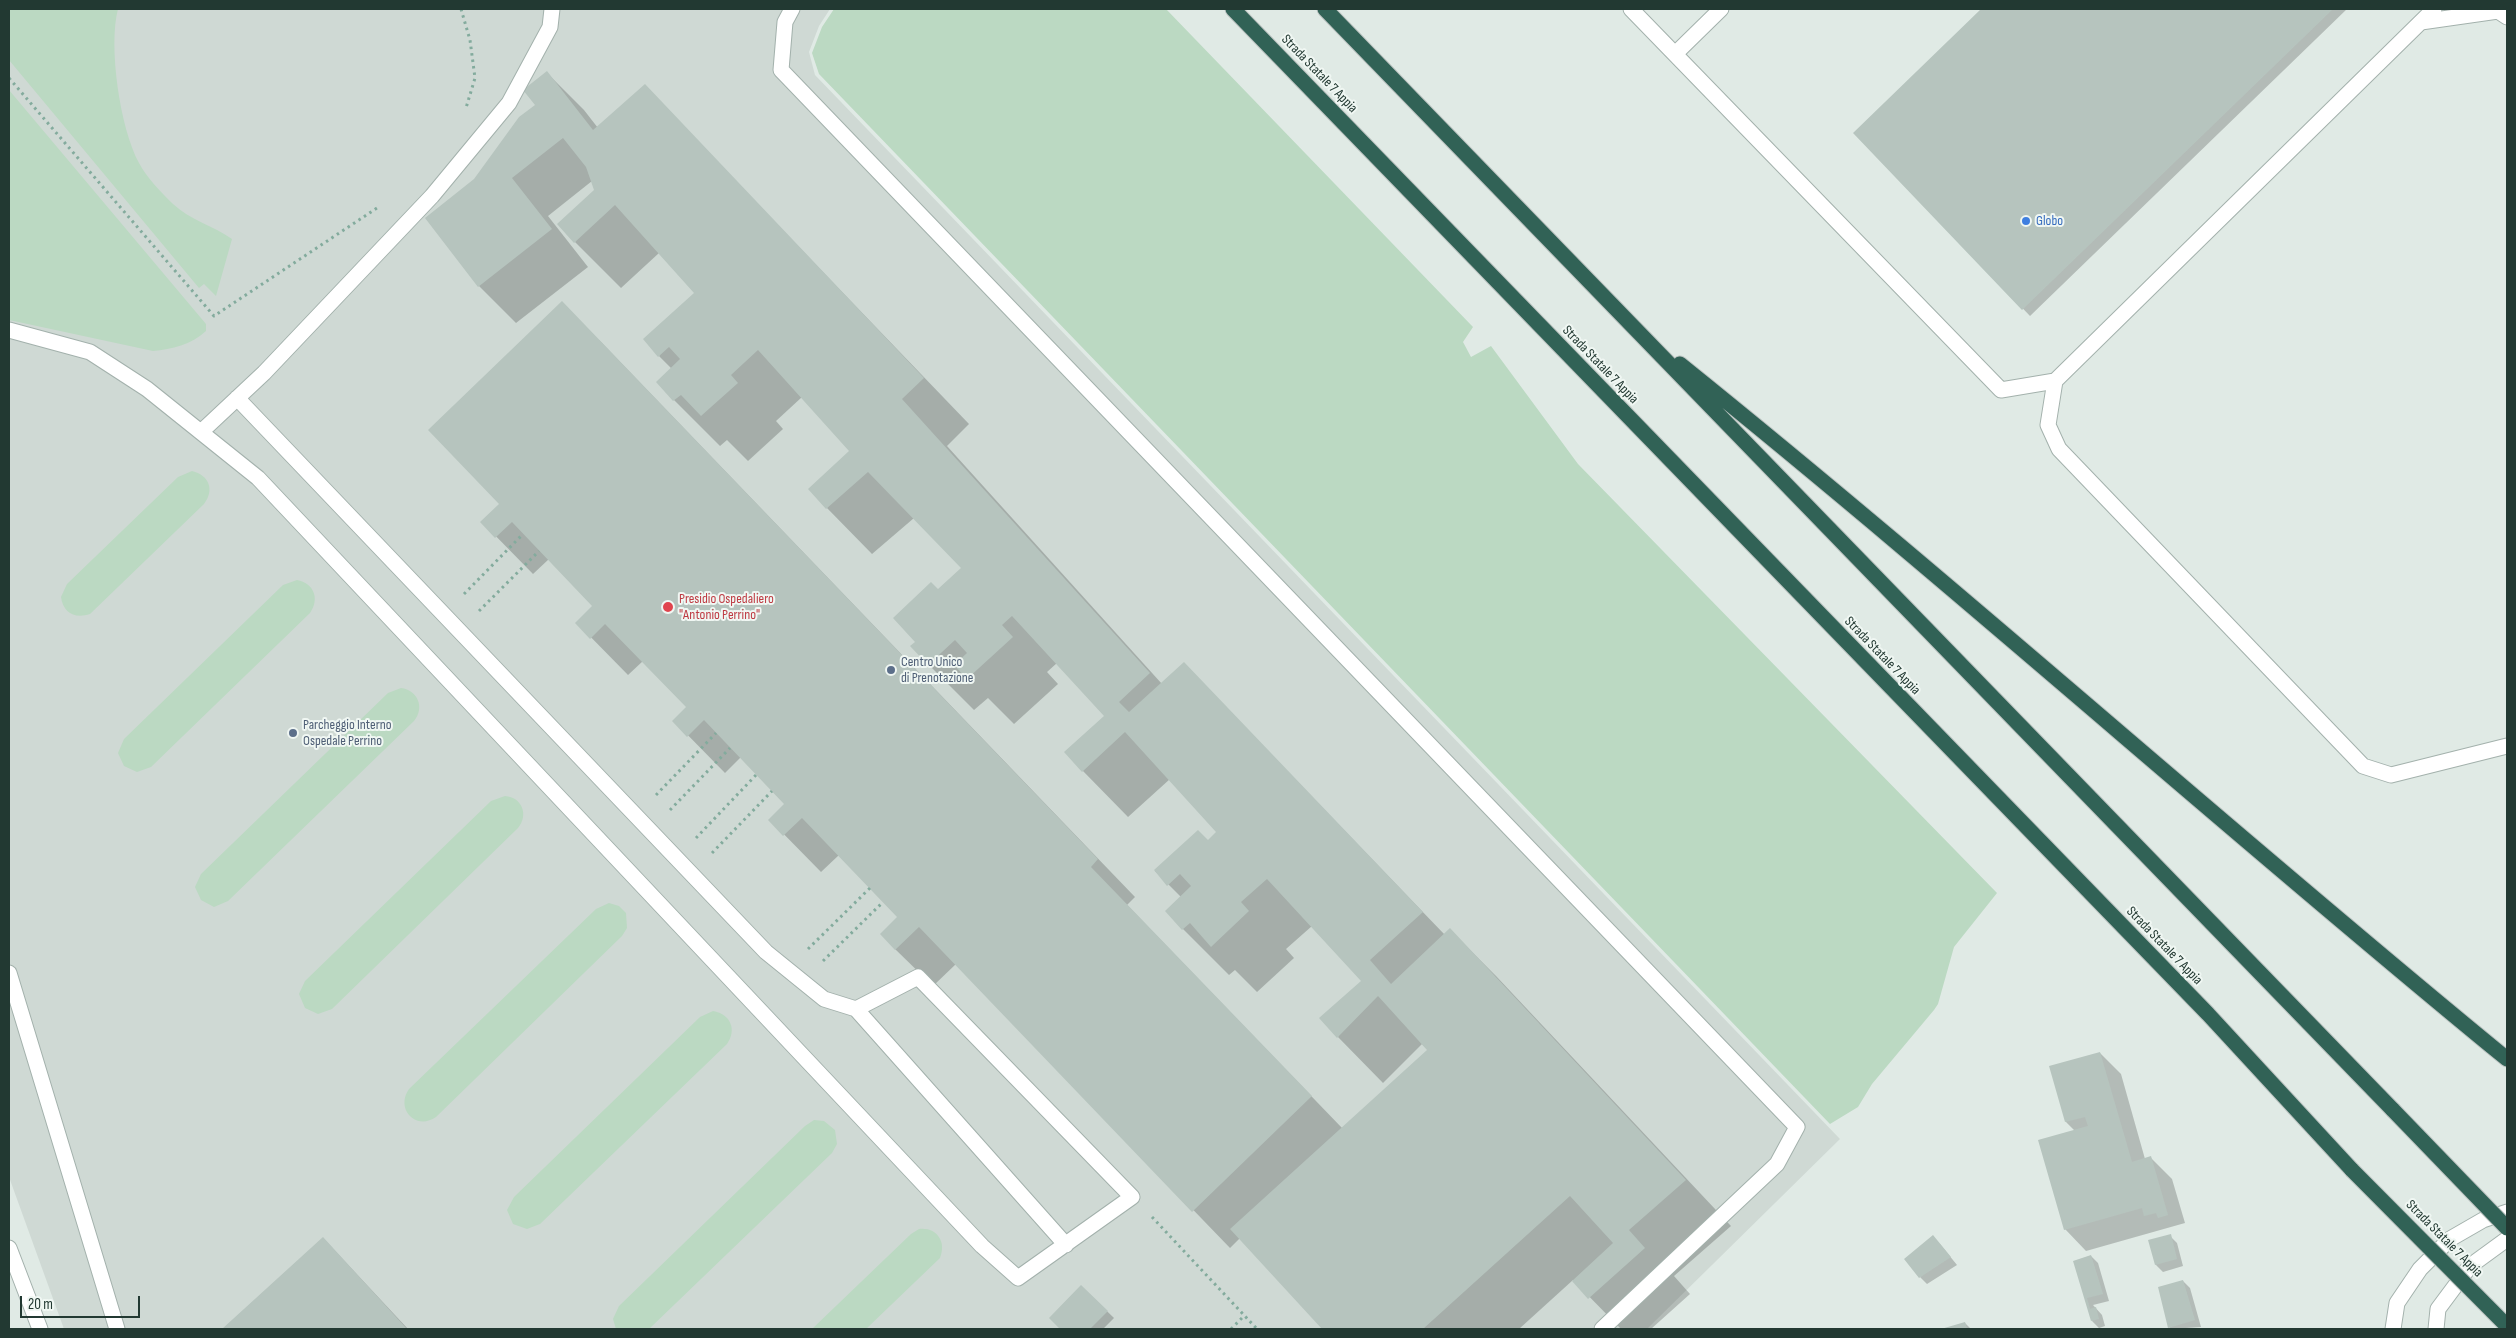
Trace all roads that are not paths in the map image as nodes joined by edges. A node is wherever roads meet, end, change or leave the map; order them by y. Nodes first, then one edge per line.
1 (552, 9) edge
2 (792, 9) edge
3 (1233, 9) edge
4 (1325, 9) edge
5 (1631, 9) edge
6 (1721, 9) edge
7 (2434, 9) edge
8 (2507, 17) edge
9 (2421, 22) junction
10 (1674, 54) junction
11 (1628, 322) junction
12 (9, 330) edge
13 (2055, 381) junction
14 (237, 398) junction
15 (201, 432) junction
16 (2507, 746) edge
17 (9, 973) edge
18 (856, 1009) junction
19 (2507, 1060) edge
20 (2507, 1212) edge
21 (2507, 1228) edge
22 (2507, 1239) edge
23 (1066, 1244) junction
24 (9, 1248) edge
25 (2507, 1326) edge
26 (40, 1329) edge
27 (117, 1329) edge
28 (1602, 1329) edge
29 (2393, 1329) edge
30 (2436, 1329) edge

1 - 14 street
2 - 28 street
3 - 25 highway, Strada Statale 7 Appia, bridge
4 - 11 highway
5 - 10 street
6 - 10 street
7 - 9 street
8 - 9 street
9 - 13 street
10 - 13 street
11 - 19 highway
11 - 21 highway, bridge
12 - 15 street
13 - 16 street
14 - 15 street
14 - 18 street
15 - 23 street
17 - 27 street
18 - 23 street
18 - 23 street
20 - 29 street
22 - 30 street
24 - 26 street

